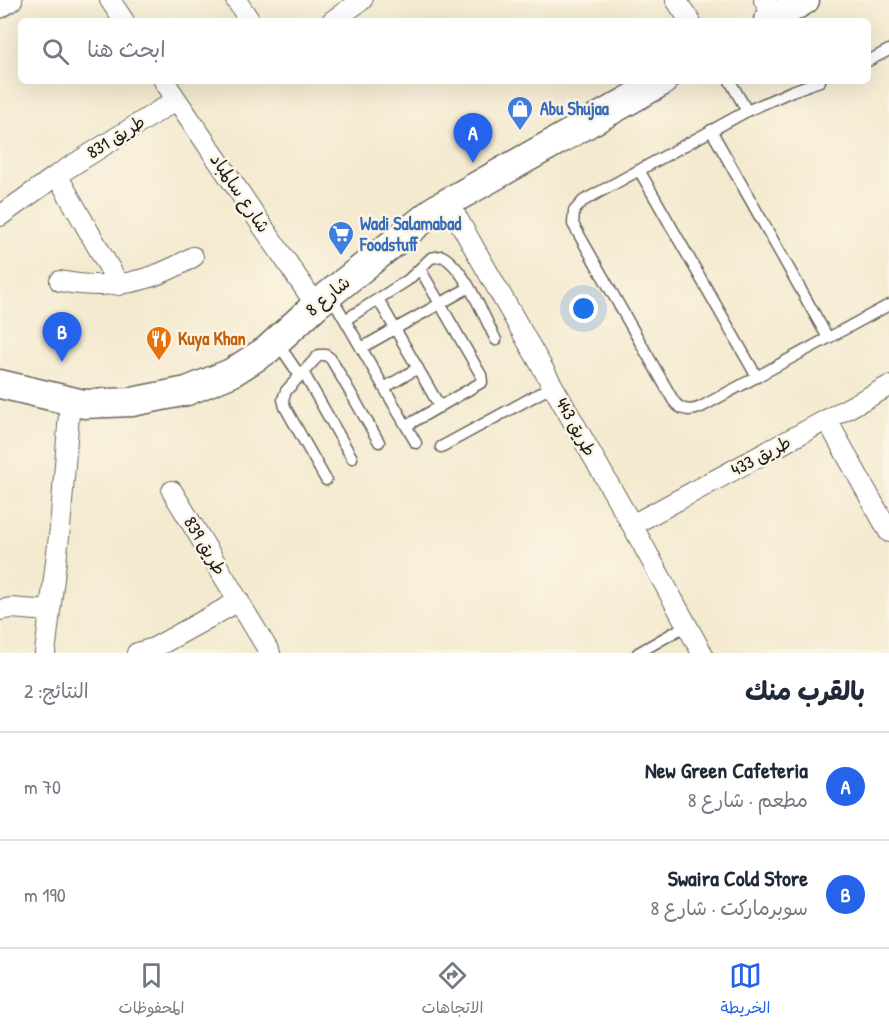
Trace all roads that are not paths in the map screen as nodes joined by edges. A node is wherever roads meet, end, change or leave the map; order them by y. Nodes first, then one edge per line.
1 (12, 0) edge
2 (110, 0) edge
3 (236, 0) edge
4 (362, 0) edge
5 (676, 0) edge
6 (806, 0) edge
7 (0, 8) edge
8 (769, 13) edge
9 (122, 18) edge
10 (248, 18) edge
11 (336, 18) edge
12 (688, 18) edge
13 (889, 50) edge
14 (871, 59) edge
15 (166, 84) edge
16 (658, 84) edge
17 (732, 84) edge
18 (812, 84) edge
19 (176, 100) junction
20 (747, 111) junction
21 (711, 130) junction
22 (639, 170) junction
23 (57, 175) junction
24 (448, 202) junction
25 (0, 216) edge
26 (193, 257) dead end
27 (420, 269) junction
28 (60, 281) dead end
29 (119, 285) junction
30 (468, 288) junction
31 (323, 299) junction
32 (378, 299) junction
33 (440, 304) junction
34 (889, 305) edge
35 (345, 320) junction
36 (395, 329) junction
37 (828, 338) junction
38 (496, 340) dead end
39 (277, 342) junction
40 (361, 348) junction
41 (418, 368) junction
42 (301, 374) junction
43 (757, 377) junction
44 (0, 384) edge
45 (553, 386) junction
46 (889, 386) edge
47 (384, 388) junction
48 (70, 401) junction
49 (440, 407) junction
50 (827, 420) junction
51 (406, 426) junction
52 (379, 442) dead end
53 (416, 443) dead end
54 (441, 447) dead end
55 (352, 458) dead end
56 (326, 480) dead end
57 (172, 491) dead end
58 (632, 525) junction
59 (889, 532) edge
60 (239, 601) junction
61 (0, 610) edge
62 (49, 611) junction
63 (687, 625) junction
64 (643, 652) edge
65 (49, 653) edge
66 (137, 653) edge
67 (270, 653) edge
68 (702, 653) edge

1 - 7 street
2 - 9 street
3 - 10 street
4 - 11 street
5 - 12 street
6 - 8 street
13 - 14 lane
15 - 19 street, شارع سالمباد
16 - 24 street, شارع 8
17 - 20 lane
18 - 20 lane
19 - 23 street, طريق 831
19 - 31 street, شارع سالمباد
20 - 21 lane
21 - 22 lane
21 - 37 lane
22 - 43 lane
22 - 43 lane
23 - 25 street, طريق 831
23 - 29 street
24 - 31 street, شارع 8
24 - 45 street, طريق 443
26 - 29 street
27 - 30 lane
27 - 32 lane
27 - 33 lane
28 - 29 street
30 - 33 lane
30 - 38 lane
31 - 35 lane
31 - 39 street, شارع 8
32 - 35 lane
32 - 36 lane
33 - 36 lane
33 - 49 lane
34 - 37 lane
35 - 40 lane
36 - 40 lane
36 - 41 lane
37 - 43 lane
39 - 42 lane
39 - 48 street, شارع 8
40 - 47 lane
41 - 47 lane
41 - 49 lane
42 - 52 lane
42 - 55 lane
42 - 56 lane
44 - 48 street, شارع 8
45 - 54 lane
45 - 58 street, طريق 443
46 - 50 street, طريق 433
47 - 51 lane
48 - 62 street
49 - 51 lane
50 - 58 street, طريق 433
50 - 59 street
51 - 53 lane
57 - 60 street, طريق 839
58 - 63 street, طريق 443
60 - 66 street
60 - 67 street, طريق 839
61 - 62 street
62 - 65 street
63 - 64 lane
63 - 68 street, طريق 443

